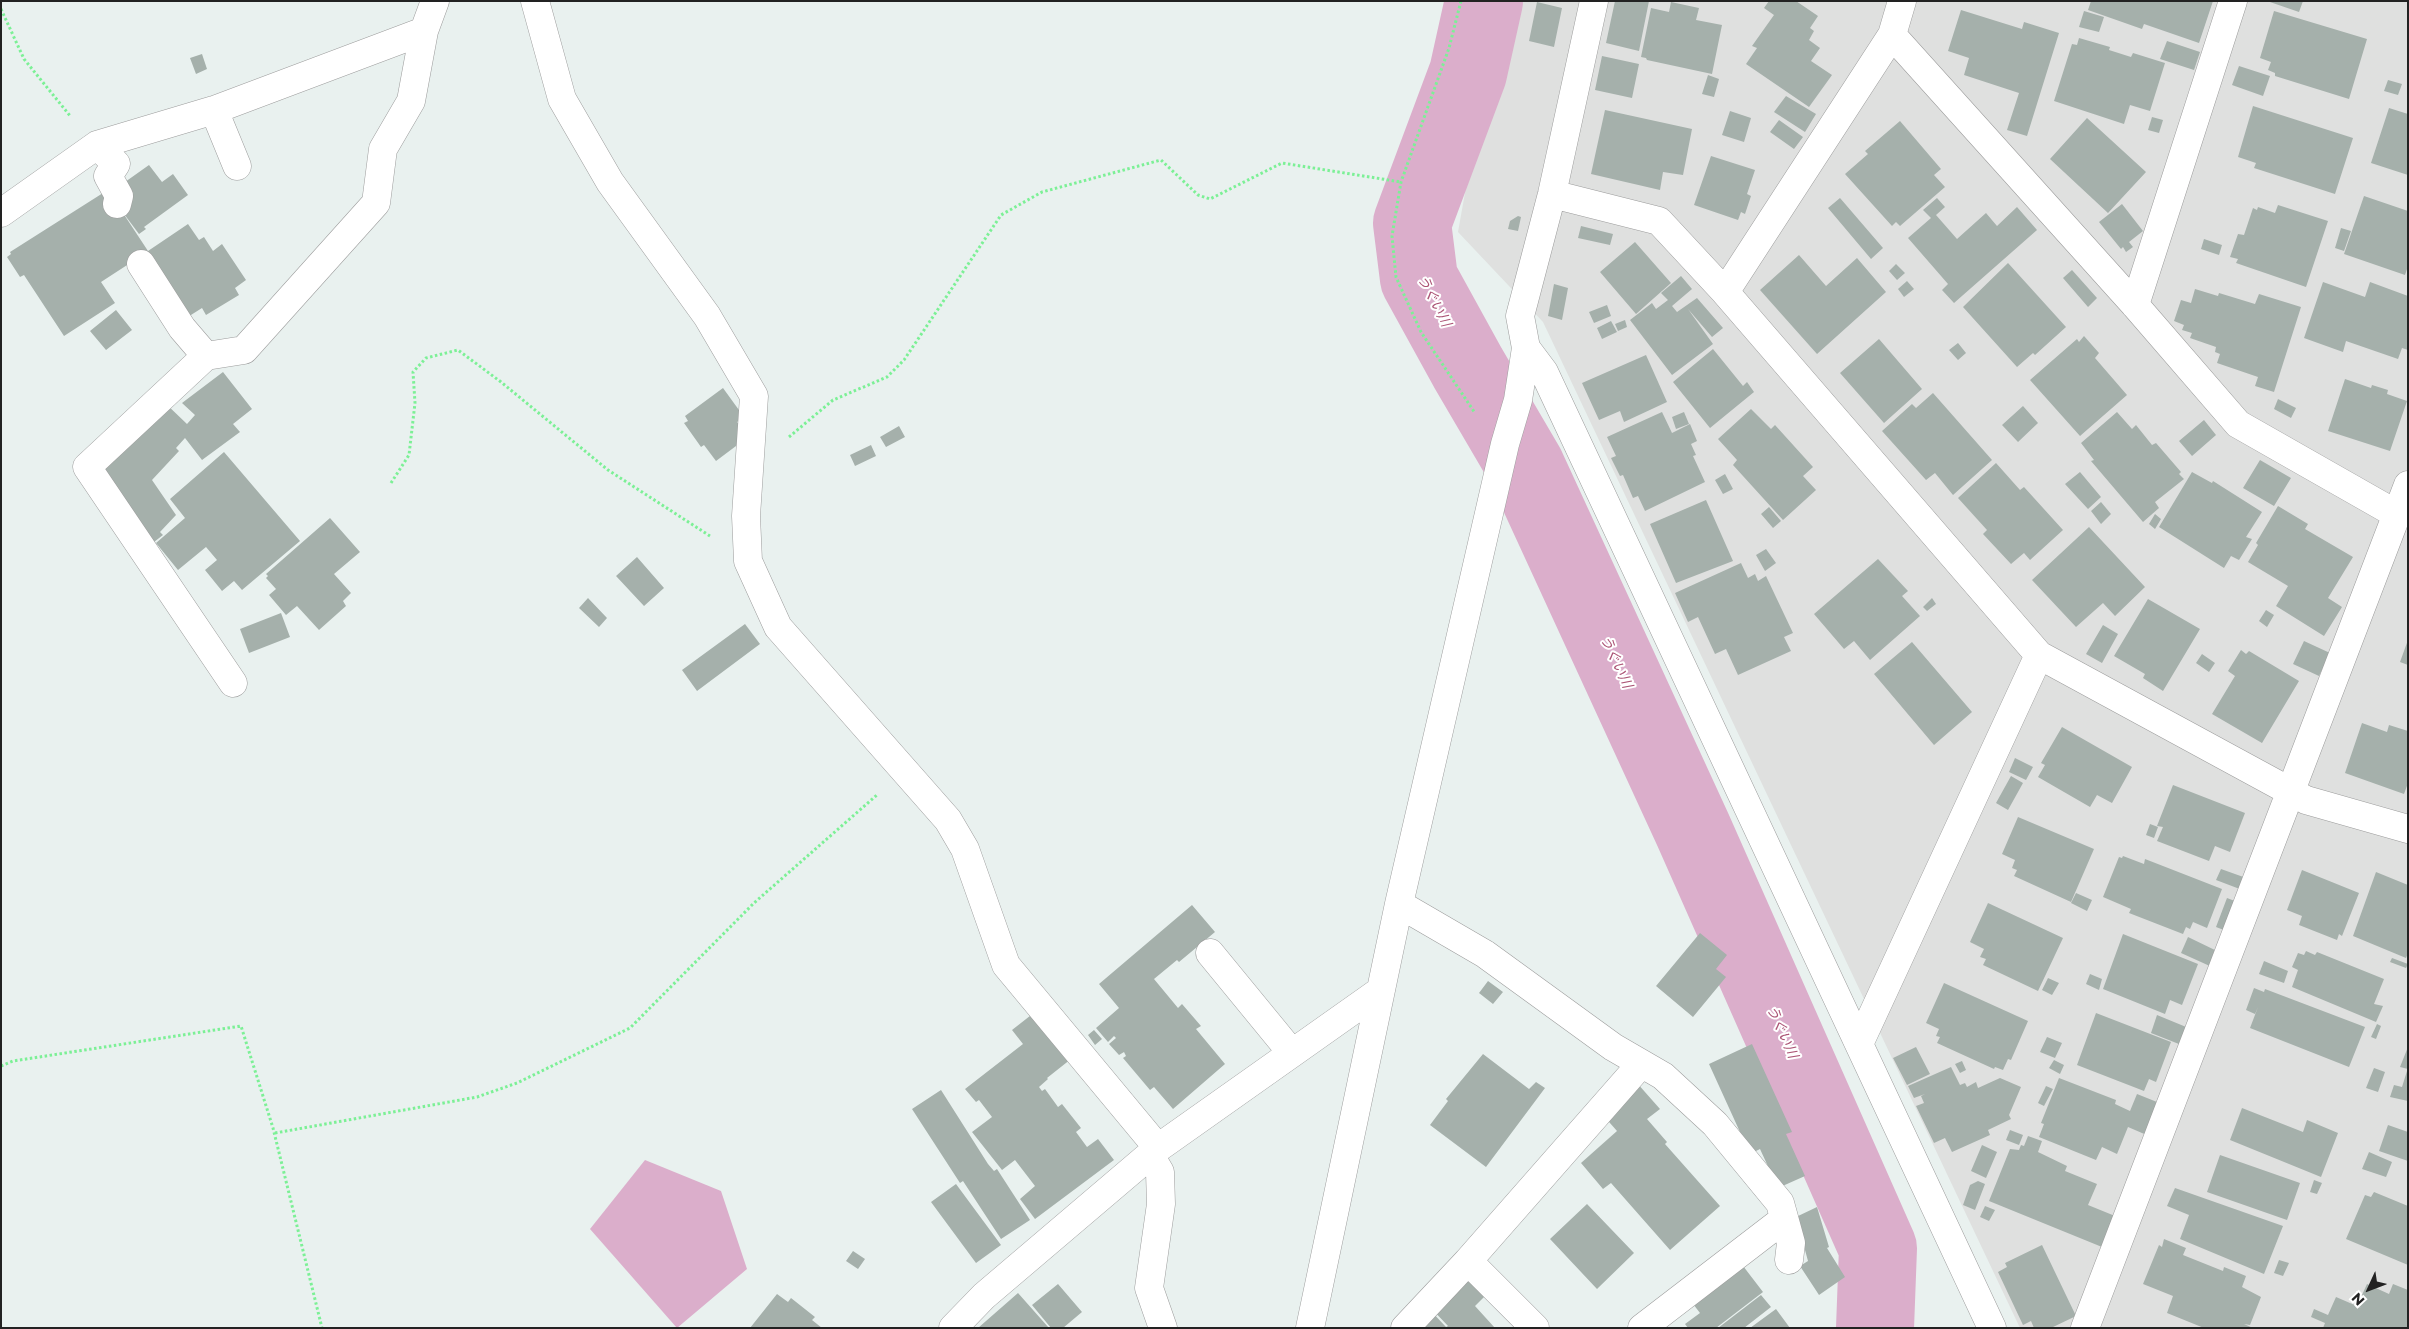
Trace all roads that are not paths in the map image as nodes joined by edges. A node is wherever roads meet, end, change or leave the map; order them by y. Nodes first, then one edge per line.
1 (435, 1) edge
2 (535, 1) edge
3 (1594, 1) edge
4 (1902, 1) edge
5 (2233, 1) edge
6 (424, 31) junction
7 (1892, 35) junction
8 (214, 110) junction
9 (96, 145) junction
10 (237, 166) dead end
11 (1552, 194) junction
12 (117, 204) dead end
13 (1, 213) edge
14 (140, 264) dead end
15 (1725, 292) junction
16 (2135, 305) junction
17 (1526, 348) junction
18 (206, 356) junction
19 (2408, 485) edge
20 (2398, 515) junction
21 (2039, 655) junction
22 (233, 683) dead end
23 (2292, 791) junction
24 (2408, 829) edge
25 (1399, 904) junction
26 (1210, 953) dead end
27 (1380, 991) junction
28 (1859, 1044) junction
29 (1292, 1053) junction
30 (1641, 1064) junction
31 (1154, 1152) junction
32 (1784, 1219) junction
33 (1789, 1260) dead end
34 (1468, 1261) junction
35 (953, 1328) edge
36 (1163, 1328) edge
37 (1310, 1328) edge
38 (1405, 1328) edge
39 (1535, 1328) edge
40 (1642, 1328) edge
41 (1992, 1328) edge
42 (2085, 1328) edge

1 - 6 street
2 - 31 street
3 - 11 street
4 - 7 street
5 - 16 street
6 - 8 street
6 - 18 street
7 - 15 street
7 - 16 street
8 - 9 street
8 - 10 street
9 - 12 street
9 - 13 street
11 - 15 street
11 - 17 street
14 - 18 street
15 - 21 street
16 - 20 street
17 - 25 street
17 - 28 street
18 - 22 street
19 - 20 street
20 - 23 street
21 - 23 street
21 - 28 street
23 - 24 street
23 - 42 street
25 - 27 street
25 - 30 street
26 - 29 street
27 - 29 street
27 - 37 street
28 - 41 street
29 - 31 street
30 - 32 street
30 - 34 street
31 - 35 street
31 - 36 street
32 - 33 street
32 - 40 street
34 - 38 street
34 - 39 street

